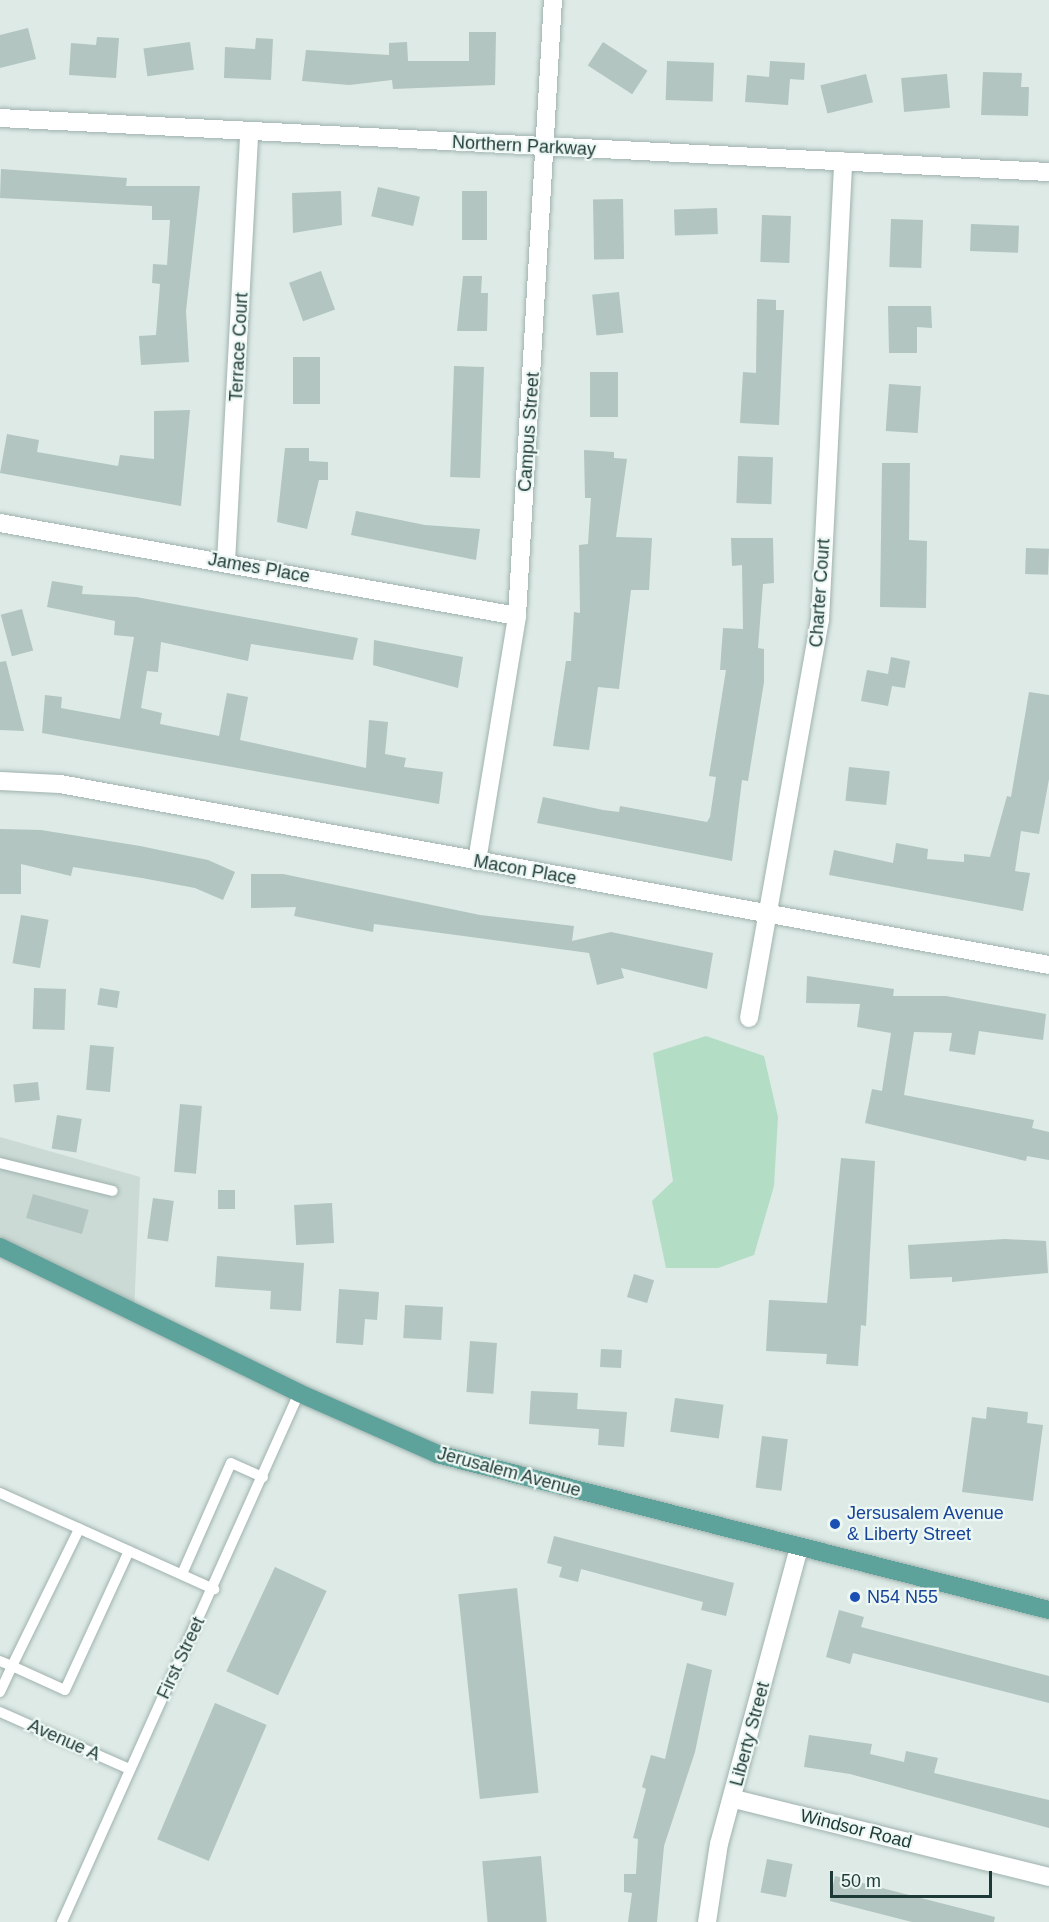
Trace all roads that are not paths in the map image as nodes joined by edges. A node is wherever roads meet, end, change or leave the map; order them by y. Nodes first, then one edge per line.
1 (554, 0) edge
2 (0, 118) edge
3 (249, 132) junction
4 (546, 147) junction
5 (843, 162) junction
6 (1049, 172) edge
7 (0, 523) edge
8 (226, 562) junction
9 (517, 616) junction
10 (0, 781) edge
11 (477, 861) junction
12 (770, 915) junction
13 (1049, 965) edge
14 (750, 1018) dead end
15 (0, 1163) edge
16 (113, 1191) dead end
17 (0, 1247) edge
18 (299, 1393) junction
19 (263, 1477) junction
20 (0, 1492) edge
21 (79, 1529) junction
22 (798, 1548) junction
23 (129, 1551) junction
24 (182, 1575) junction
25 (214, 1589) junction
26 (1049, 1610) edge
27 (0, 1660) edge
28 (12, 1666) junction
29 (0, 1692) edge
30 (0, 1712) edge
31 (129, 1769) junction
32 (734, 1799) junction
33 (1049, 1877) edge
34 (62, 1922) edge
35 (707, 1922) edge

1 - 4 street, Campus Street
2 - 3 street, Northern Parkway
3 - 4 street, Northern Parkway
3 - 8 street, Terrace Court
4 - 5 street, Northern Parkway
4 - 9 street, Campus Street
5 - 6 street, Northern Parkway
5 - 12 street, Charter Court
7 - 8 street, James Place
8 - 9 street, James Place
9 - 11 street, Campus Street
10 - 11 street, Macon Place
11 - 12 street, Macon Place
12 - 13 street, Macon Place
12 - 14 street, Charter Court
15 - 16 lane
17 - 18 main road, Jerusalem Avenue
18 - 19 lane, First Street
18 - 22 main road, Jerusalem Avenue
19 - 24 lane
19 - 25 lane, First Street
20 - 21 lane
21 - 23 lane
21 - 28 lane
22 - 26 main road, Jerusalem Avenue
22 - 32 street, Liberty Street
23 - 24 lane
23 - 28 lane
24 - 25 lane
25 - 31 lane, First Street
27 - 28 lane
28 - 29 lane
30 - 31 lane, Avenue A
31 - 34 lane, First Street
32 - 33 street, Windsor Road
32 - 35 street, Liberty Street

